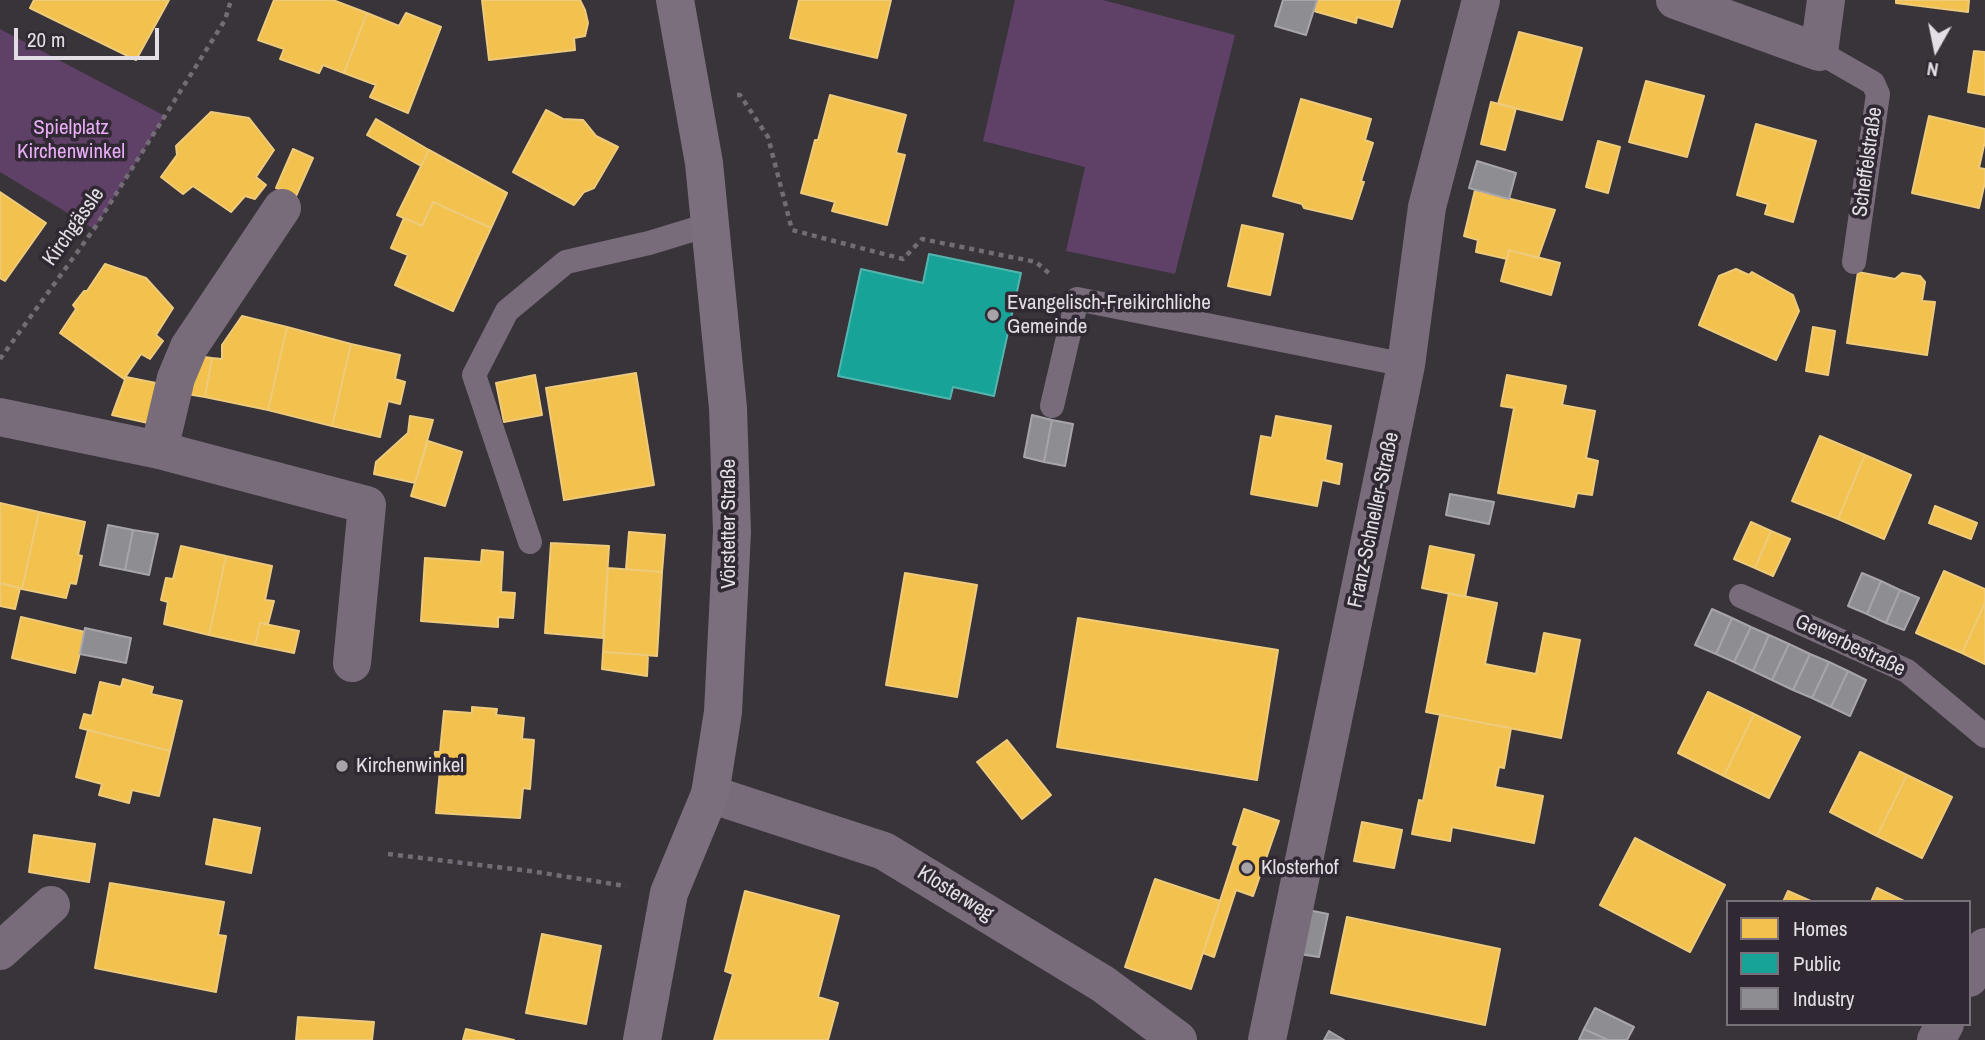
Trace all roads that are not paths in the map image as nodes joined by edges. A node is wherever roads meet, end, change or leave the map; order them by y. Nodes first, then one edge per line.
1 (675, 0) edge
2 (1480, 0) edge
3 (1675, 0) edge
4 (1826, 0) edge
5 (1819, 52) junction
6 (282, 208) dead end
7 (708, 225) junction
8 (1854, 262) dead end
9 (1406, 365) junction
10 (1052, 406) dead end
11 (0, 417) edge
12 (159, 450) junction
13 (530, 542) dead end
14 (1741, 596) dead end
15 (352, 663) dead end
16 (1985, 736) edge
17 (710, 793) junction
18 (51, 905) dead end
19 (1985, 947) edge
20 (0, 951) edge
21 (1971, 974) edge
22 (642, 1040) edge
23 (1178, 1040) edge
24 (1267, 1040) edge

1 - 7 street, Vörstetter Straße
2 - 9 street, Franz-Schneller-Straße
3 - 5 street, Scheffelstraße
4 - 5 street
5 - 8 lane, Scheffelstraße
6 - 12 street
7 - 13 lane
7 - 17 street, Vörstetter Straße
9 - 10 lane
9 - 24 street, Franz-Schneller-Straße
11 - 12 street
12 - 15 street
14 - 16 lane, Gewerbestraße
17 - 22 street, Vörstetter Straße
17 - 23 street, Klosterweg
18 - 20 street
19 - 21 street

